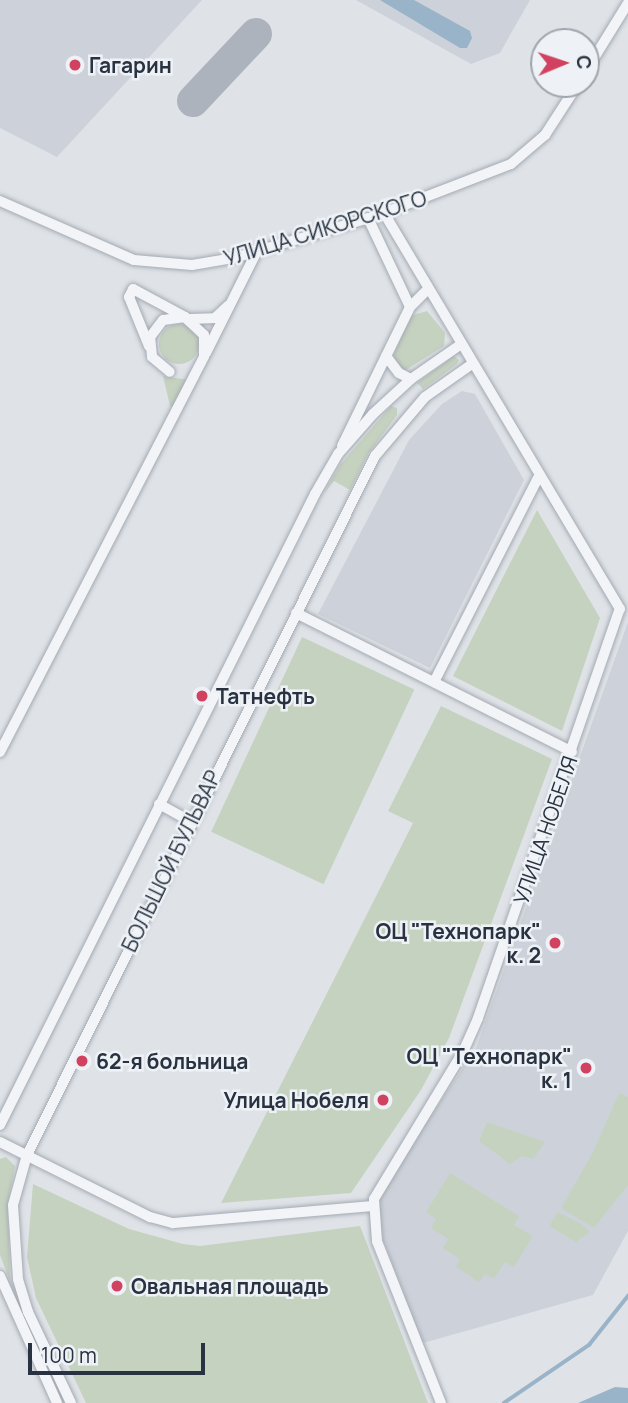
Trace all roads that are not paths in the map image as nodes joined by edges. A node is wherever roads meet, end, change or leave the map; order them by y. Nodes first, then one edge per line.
1 (628, 3) edge
2 (600, 48) edge
3 (569, 98) edge
4 (0, 201) edge
5 (384, 213) junction
6 (368, 218) junction
7 (256, 253) junction
8 (427, 290) junction
9 (233, 298) junction
10 (410, 307) junction
11 (187, 318) junction
12 (460, 345) junction
13 (149, 348) junction
14 (204, 356) junction
15 (386, 356) junction
16 (472, 364) junction
17 (170, 372) dead end
18 (411, 379) junction
19 (338, 454) junction
20 (538, 478) junction
21 (624, 610) edge
22 (296, 613) junction
23 (435, 682) junction
24 (0, 752) edge
25 (572, 752) junction
26 (159, 804) junction
27 (190, 821) junction
28 (0, 1125) edge
29 (0, 1142) edge
30 (27, 1155) junction
31 (373, 1206) junction
32 (0, 1276) edge
33 (57, 1403) edge
34 (71, 1403) edge
35 (441, 1403) edge

1 - 2 street
3 - 5 street, УЛИЦА СИКОРСКОГО
4 - 7 street, УЛИЦА СИКОРСКОГО
5 - 6 street, УЛИЦА СИКОРСКОГО
5 - 8 street, УЛИЦА НОБЕЛЯ
6 - 7 street, УЛИЦА СИКОРСКОГО
6 - 10 street
7 - 9 street
8 - 10 street
8 - 12 street, УЛИЦА НОБЕЛЯ
9 - 11 street
9 - 14 street
10 - 15 street
11 - 13 street
11 - 13 street
11 - 14 street
12 - 16 street, УЛИЦА НОБЕЛЯ
12 - 18 street, БОЛЬШОЙ БУЛЬВАР
13 - 17 street
14 - 24 street
15 - 18 street
15 - 19 street
16 - 20 street, УЛИЦА НОБЕЛЯ
16 - 22 street, БОЛЬШОЙ БУЛЬВАР
18 - 19 street, БОЛЬШОЙ БУЛЬВАР
19 - 26 street, БОЛЬШОЙ БУЛЬВАР
20 - 21 street, УЛИЦА НОБЕЛЯ
20 - 23 street
21 - 25 street, УЛИЦА НОБЕЛЯ
22 - 23 street
22 - 27 street, БОЛЬШОЙ БУЛЬВАР
23 - 25 street
25 - 31 street, УЛИЦА НОБЕЛЯ
26 - 27 street
26 - 28 street, БОЛЬШОЙ БУЛЬВАР
27 - 30 street, БОЛЬШОЙ БУЛЬВАР
29 - 30 street
30 - 31 street
30 - 34 street, БОЛЬШОЙ БУЛЬВАР
31 - 35 street
32 - 33 street

